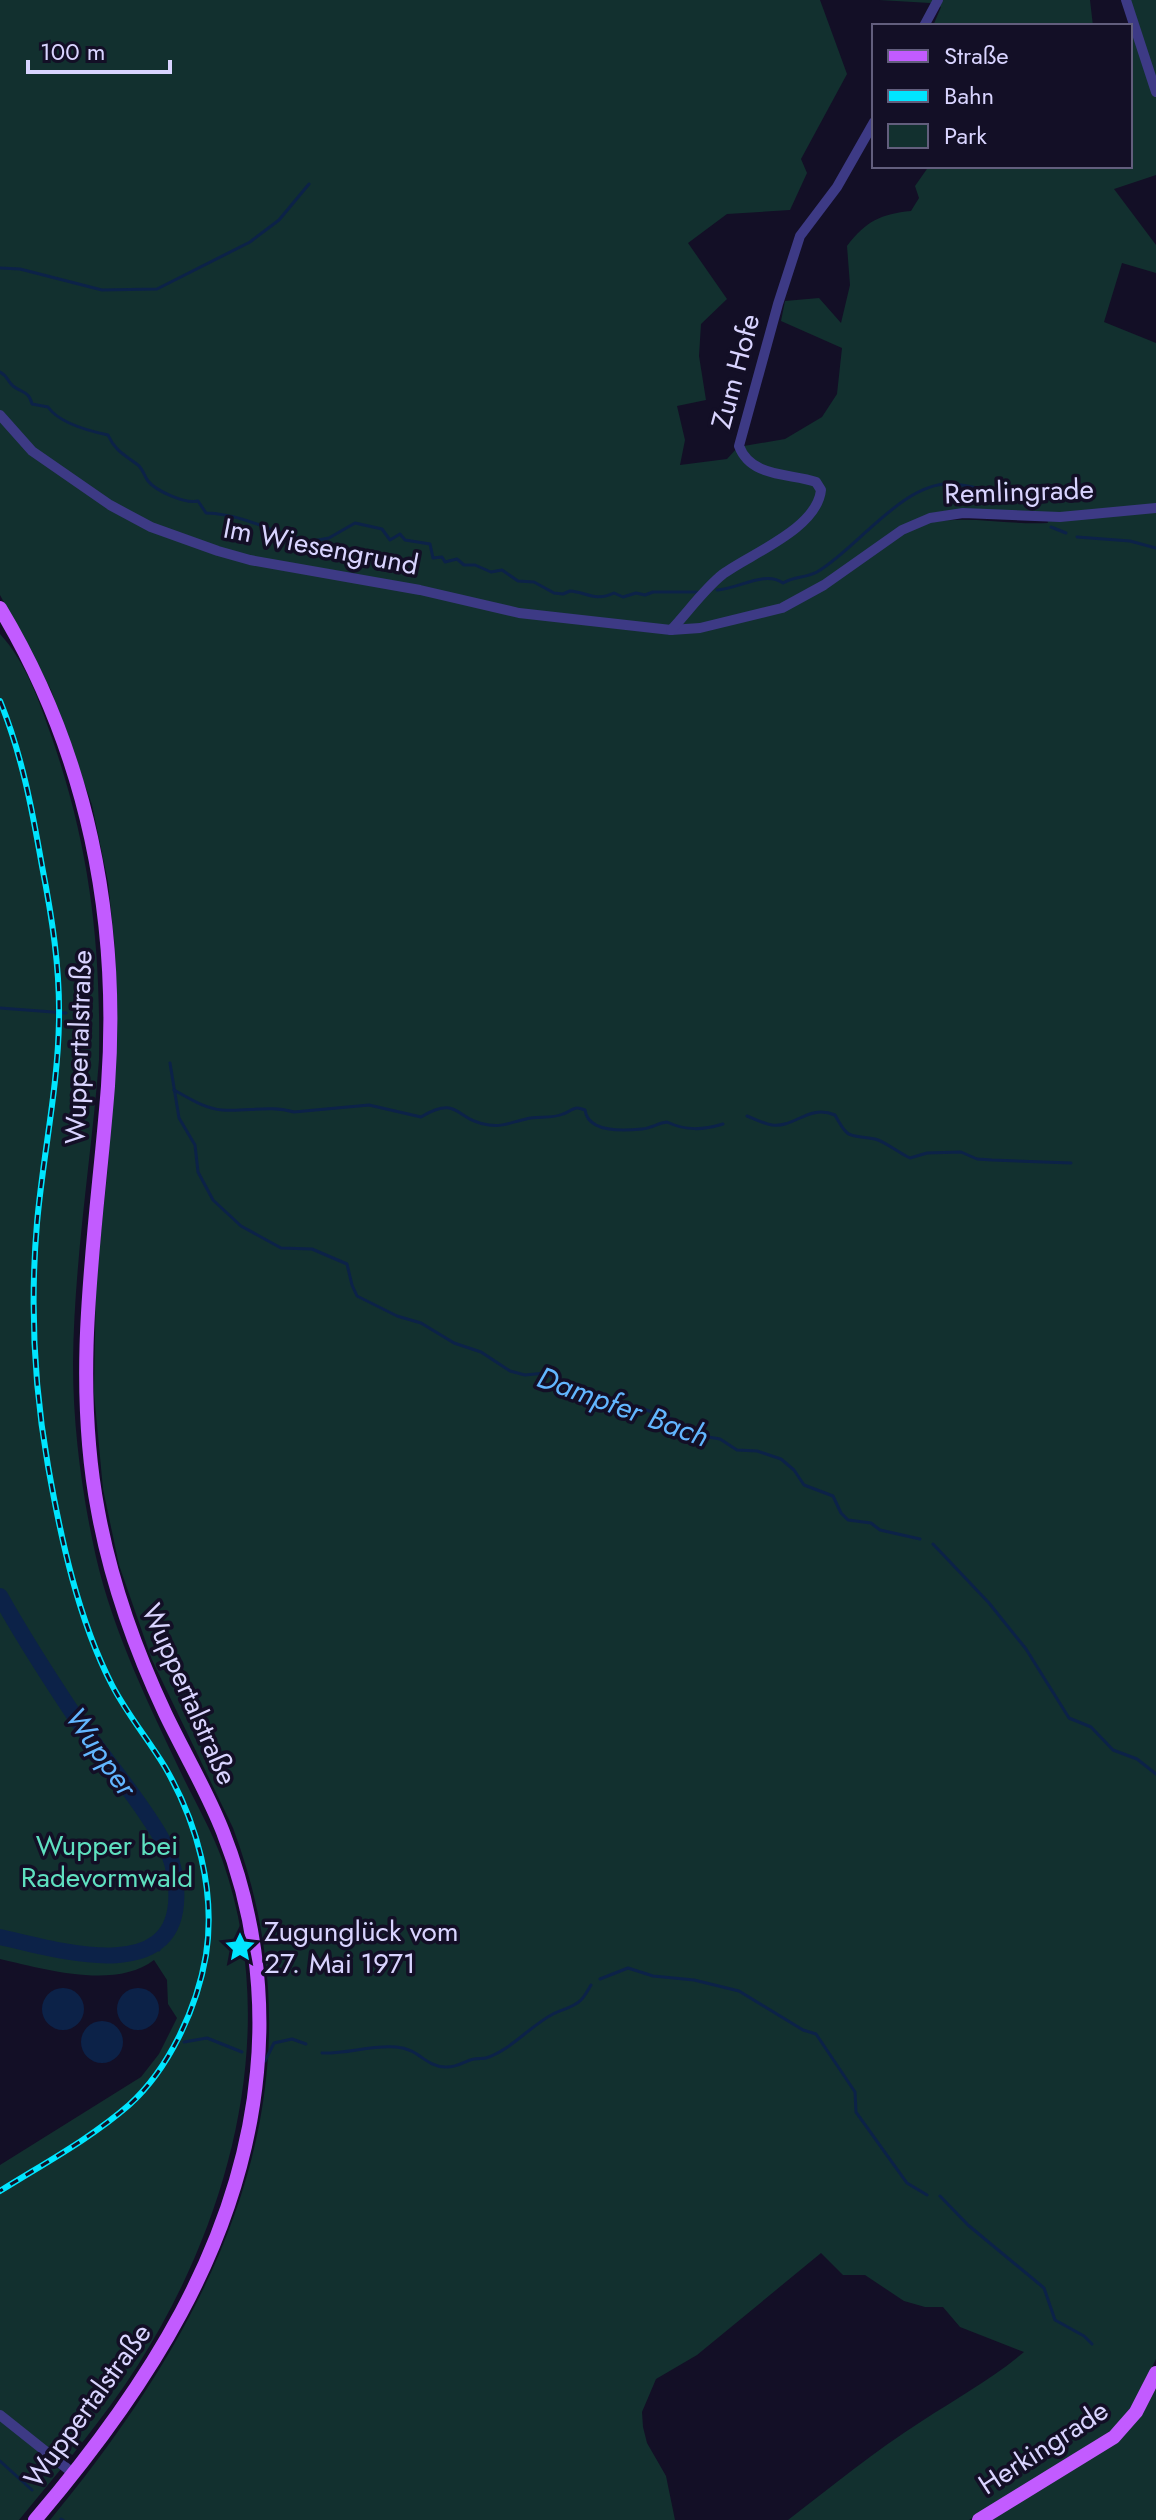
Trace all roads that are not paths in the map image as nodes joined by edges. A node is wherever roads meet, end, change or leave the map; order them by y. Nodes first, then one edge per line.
1 (938, 0) edge
2 (1126, 0) edge
3 (925, 24) edge
4 (1156, 92) edge
5 (872, 126) edge
6 (0, 415) edge
7 (1156, 508) edge
8 (0, 608) edge
9 (671, 630) junction
10 (1156, 2373) edge
11 (0, 2415) edge
12 (74, 2474) junction
13 (35, 2520) edge
14 (979, 2520) edge

1 - 3 street
2 - 4 street
5 - 9 street, Zum Hofe
6 - 9 street, Im Wiesengrund
7 - 9 street, Remlingrade
8 - 12 main road, Wuppertalstraße
10 - 14 main road, Herkingrade
11 - 12 street
12 - 13 main road, Wuppertalstraße

